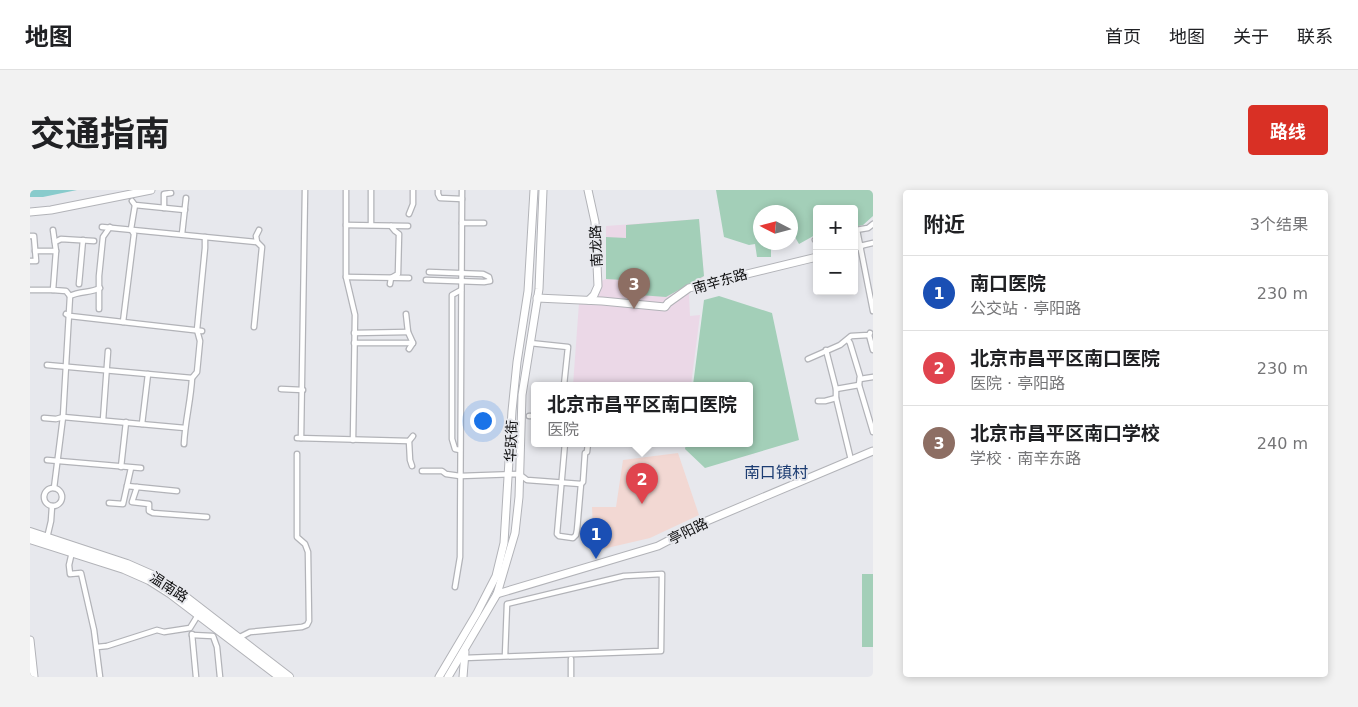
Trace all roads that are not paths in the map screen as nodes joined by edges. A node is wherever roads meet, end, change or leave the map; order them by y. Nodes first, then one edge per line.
1 (150, 190) edge
2 (306, 190) edge
3 (346, 190) edge
4 (371, 190) edge
5 (413, 190) edge
6 (438, 190) edge
7 (462, 190) edge
8 (534, 190) edge
9 (543, 190) edge
10 (588, 190) edge
11 (171, 193) dead end
12 (186, 198) dead end
13 (462, 200) junction
14 (164, 208) junction
15 (185, 210) junction
16 (30, 212) edge
17 (409, 214) dead end
18 (462, 223) junction
19 (484, 223) dead end
20 (873, 224) edge
21 (346, 225) junction
22 (371, 225) junction
23 (102, 226) dead end
24 (391, 226) junction
25 (408, 226) dead end
26 (110, 227) junction
27 (131, 229) junction
28 (53, 230) dead end
29 (259, 230) dead end
30 (858, 230) edge
31 (182, 234) junction
32 (30, 236) edge
33 (205, 237) junction
34 (83, 240) junction
35 (94, 241) dead end
36 (55, 242) junction
37 (257, 242) junction
38 (873, 243) edge
39 (858, 247) edge
40 (858, 250) edge
41 (35, 251) junction
42 (56, 251) junction
43 (813, 257) edge
44 (30, 261) edge
45 (429, 272) dead end
46 (461, 273) junction
47 (346, 277) junction
48 (391, 278) junction
49 (409, 278) dead end
50 (426, 280) dead end
51 (461, 281) junction
52 (79, 284) dead end
53 (390, 284) dead end
54 (100, 288) junction
55 (30, 290) edge
56 (53, 290) junction
57 (461, 290) junction
58 (871, 292) edge
59 (70, 296) junction
60 (537, 298) junction
61 (589, 300) junction
62 (99, 308) dead end
63 (873, 311) edge
64 (406, 314) dead end
65 (68, 315) junction
66 (123, 322) junction
67 (254, 327) dead end
68 (200, 330) junction
69 (408, 332) junction
70 (354, 333) junction
71 (848, 340) junction
72 (530, 342) junction
73 (354, 343) junction
74 (414, 343) junction
75 (409, 349) dead end
76 (826, 350) junction
77 (873, 350) edge
78 (108, 351) dead end
79 (808, 359) dead end
80 (47, 365) dead end
81 (65, 366) junction
82 (108, 370) junction
83 (148, 374) junction
84 (192, 378) junction
85 (873, 378) edge
86 (564, 382) edge
87 (860, 382) junction
88 (281, 389) dead end
89 (836, 389) junction
90 (303, 390) junction
91 (836, 398) junction
92 (818, 401) dead end
93 (63, 417) junction
94 (44, 418) dead end
95 (102, 420) junction
96 (126, 422) junction
97 (142, 424) junction
98 (185, 428) junction
99 (873, 432) edge
100 (413, 436) dead end
101 (353, 440) junction
102 (409, 440) junction
103 (184, 444) dead end
104 (565, 447) edge
105 (588, 447) edge
106 (460, 450) junction
107 (873, 451) edge
108 (297, 454) dead end
109 (47, 460) dead end
110 (851, 460) junction
111 (57, 461) junction
112 (412, 466) dead end
113 (121, 467) junction
114 (131, 468) junction
115 (141, 468) dead end
116 (422, 471) dead end
117 (520, 474) junction
118 (509, 475) junction
119 (460, 476) junction
120 (561, 483) junction
121 (581, 484) junction
122 (127, 486) junction
123 (137, 487) junction
124 (54, 488) junction
125 (177, 491) dead end
126 (109, 503) dead end
127 (52, 506) junction
128 (153, 513) junction
129 (207, 517) dead end
130 (151, 520) dead end
131 (30, 532) edge
132 (47, 538) junction
133 (30, 539) edge
134 (72, 552) junction
135 (455, 587) dead end
136 (497, 594) junction
137 (198, 615) junction
138 (190, 628) junction
139 (192, 635) junction
140 (238, 638) junction
141 (30, 640) edge
142 (222, 642) dead end
143 (96, 647) junction
144 (217, 647) junction
145 (466, 647) junction
146 (505, 656) junction
147 (464, 658) junction
148 (571, 659) dead end
149 (31, 660) edge
150 (276, 676) edge
151 (34, 677) edge
152 (100, 677) edge
153 (196, 677) edge
154 (220, 677) edge
155 (289, 677) edge
156 (439, 677) edge
157 (448, 677) edge
158 (463, 677) edge
159 (572, 677) edge

1 - 16 street
2 - 90 street
3 - 21 street
4 - 22 street
5 - 17 street
6 - 13 street
7 - 13 street
8 - 118 street, 华跃街
9 - 60 street, 华跃街
10 - 61 street, 南龙路
11 - 14 street
12 - 15 street
13 - 18 street
14 - 15 street
14 - 27 street
15 - 31 street
18 - 19 street
18 - 46 street
20 - 30 street
21 - 22 street
21 - 47 street
22 - 24 street
23 - 26 street
24 - 25 street
24 - 48 street
26 - 27 street
26 - 54 street
27 - 31 street
27 - 66 street
28 - 36 street
29 - 37 street
31 - 33 street
32 - 41 street
33 - 37 street
33 - 68 street
34 - 35 street
34 - 36 street
34 - 52 street
36 - 42 street
37 - 67 street
38 - 39 street
40 - 58 street
41 - 42 street
41 - 44 street
42 - 56 street
43 - 61 street, 南辛东路
45 - 46 street
46 - 51 street
46 - 51 street
47 - 48 street
47 - 70 street
48 - 49 street
48 - 53 street
50 - 51 street
51 - 57 street
54 - 59 street
54 - 62 street
55 - 56 street
56 - 59 street
57 - 106 street
57 - 106 street
58 - 63 street
59 - 65 street
60 - 61 street, 南辛东路
60 - 72 street, 华跃街
64 - 69 street
65 - 66 street
65 - 81 street
66 - 68 street
68 - 84 street
69 - 70 street
69 - 74 street
70 - 73 street
71 - 76 street
71 - 77 street
71 - 87 street
72 - 86 street
72 - 117 street, 华跃街
73 - 74 street
73 - 101 street
74 - 75 street
76 - 79 street
76 - 89 street
78 - 82 street
80 - 81 street
81 - 82 street
81 - 93 street
82 - 83 street
82 - 95 street
83 - 84 street
83 - 97 street
84 - 98 street
85 - 87 street
87 - 89 street
87 - 99 street
88 - 90 street
89 - 91 street
90 - 101 street
91 - 92 street
91 - 110 street
93 - 94 street
93 - 95 street
93 - 111 street
95 - 96 street
96 - 97 street
96 - 113 street
97 - 98 street
98 - 103 street
100 - 102 street
101 - 102 street
102 - 112 street
104 - 120 street
105 - 121 street
106 - 119 street
107 - 110 street, 亭阳路
108 - 140 street
109 - 111 street
110 - 136 street, 亭阳路
111 - 113 street
111 - 124 street
113 - 114 street
114 - 115 street
114 - 122 street
116 - 119 street
117 - 118 street
117 - 120 street
117 - 136 street, 华跃街
118 - 119 street
118 - 156 street, 华跃街
119 - 135 street
120 - 121 street
120 - 121 street
122 - 123 street
122 - 126 street
123 - 125 street
123 - 128 street
124 - 127 street
124 - 127 street
127 - 132 street
128 - 129 street
128 - 130 street
131 - 132 main road, 温南路
132 - 140 main road, 温南路
133 - 134 main road, 温南路
134 - 137 main road, 温南路
134 - 143 street
136 - 145 street, 华跃街
137 - 138 street
137 - 150 main road, 温南路
138 - 139 street
138 - 143 street
139 - 144 street
139 - 153 street
140 - 155 main road, 温南路
141 - 149 street
142 - 144 street
143 - 152 street
144 - 154 street
145 - 147 street
145 - 157 street, 华跃街
146 - 146 street
146 - 147 street
147 - 158 street
148 - 159 street
149 - 151 street

